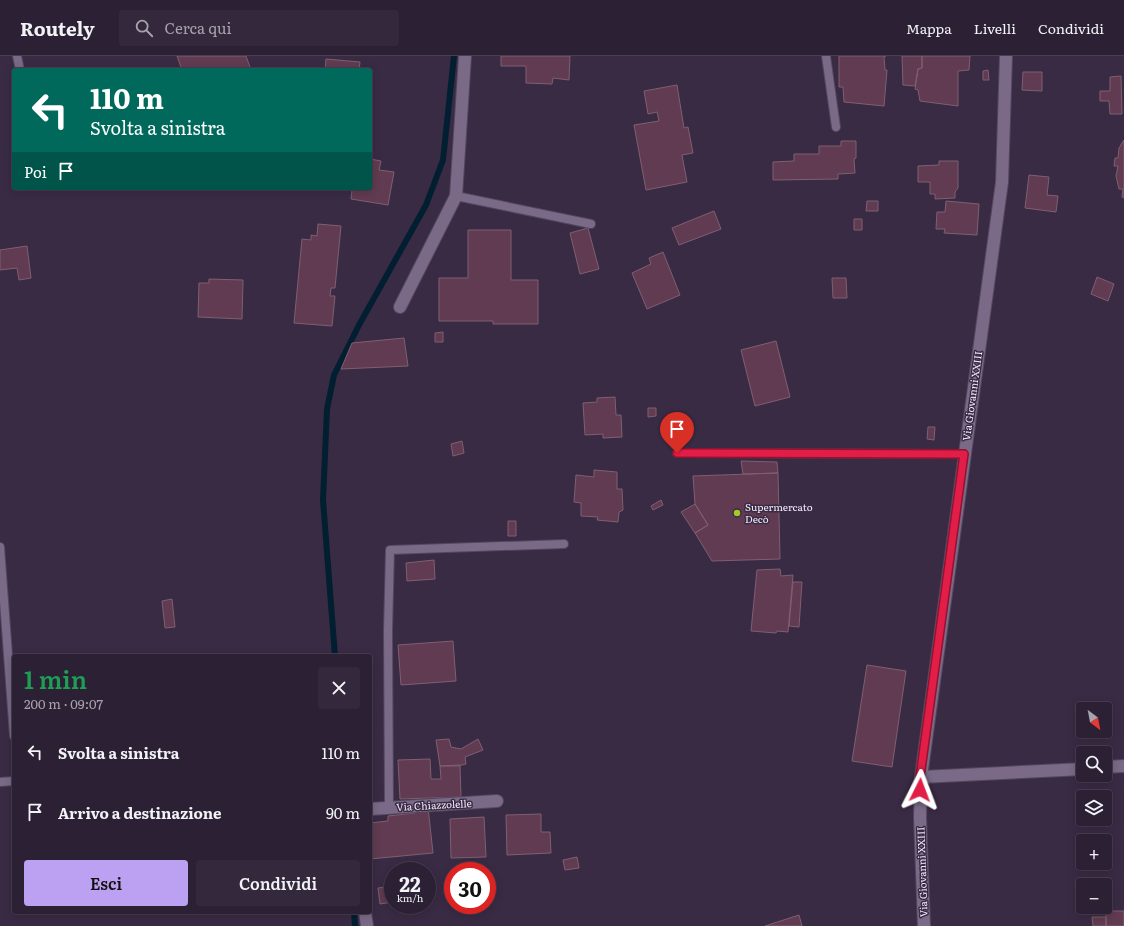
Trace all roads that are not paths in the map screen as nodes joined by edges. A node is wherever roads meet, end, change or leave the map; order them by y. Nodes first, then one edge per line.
1 (17, 56) edge
2 (465, 56) edge
3 (826, 56) edge
4 (1006, 56) edge
5 (20, 68) edge
6 (836, 127) dead end
7 (456, 196) junction
8 (591, 224) dead end
9 (400, 307) dead end
10 (677, 453) dead end
11 (964, 454) junction
12 (564, 544) dead end
13 (0, 547) edge
14 (12, 709) edge
15 (1124, 766) edge
16 (1112, 767) edge
17 (1076, 769) edge
18 (920, 777) junction
19 (12, 780) edge
20 (0, 782) edge
21 (497, 801) dead end
22 (389, 808) junction
23 (372, 809) edge
24 (366, 914) edge
25 (367, 926) edge
26 (924, 926) edge

1 - 5 lane
2 - 7 street
3 - 6 lane
4 - 11 street, Via Giovanni XXIII
7 - 8 lane
7 - 9 street
10 - 11 lane
11 - 18 street, Via Giovanni XXIII
12 - 22 lane
13 - 14 lane
15 - 16 street
17 - 18 street
18 - 26 street, Via Giovanni XXIII
19 - 20 lane
21 - 22 street, Via Chiazzolelle
22 - 23 street, Via Chiazzolelle
24 - 25 street

